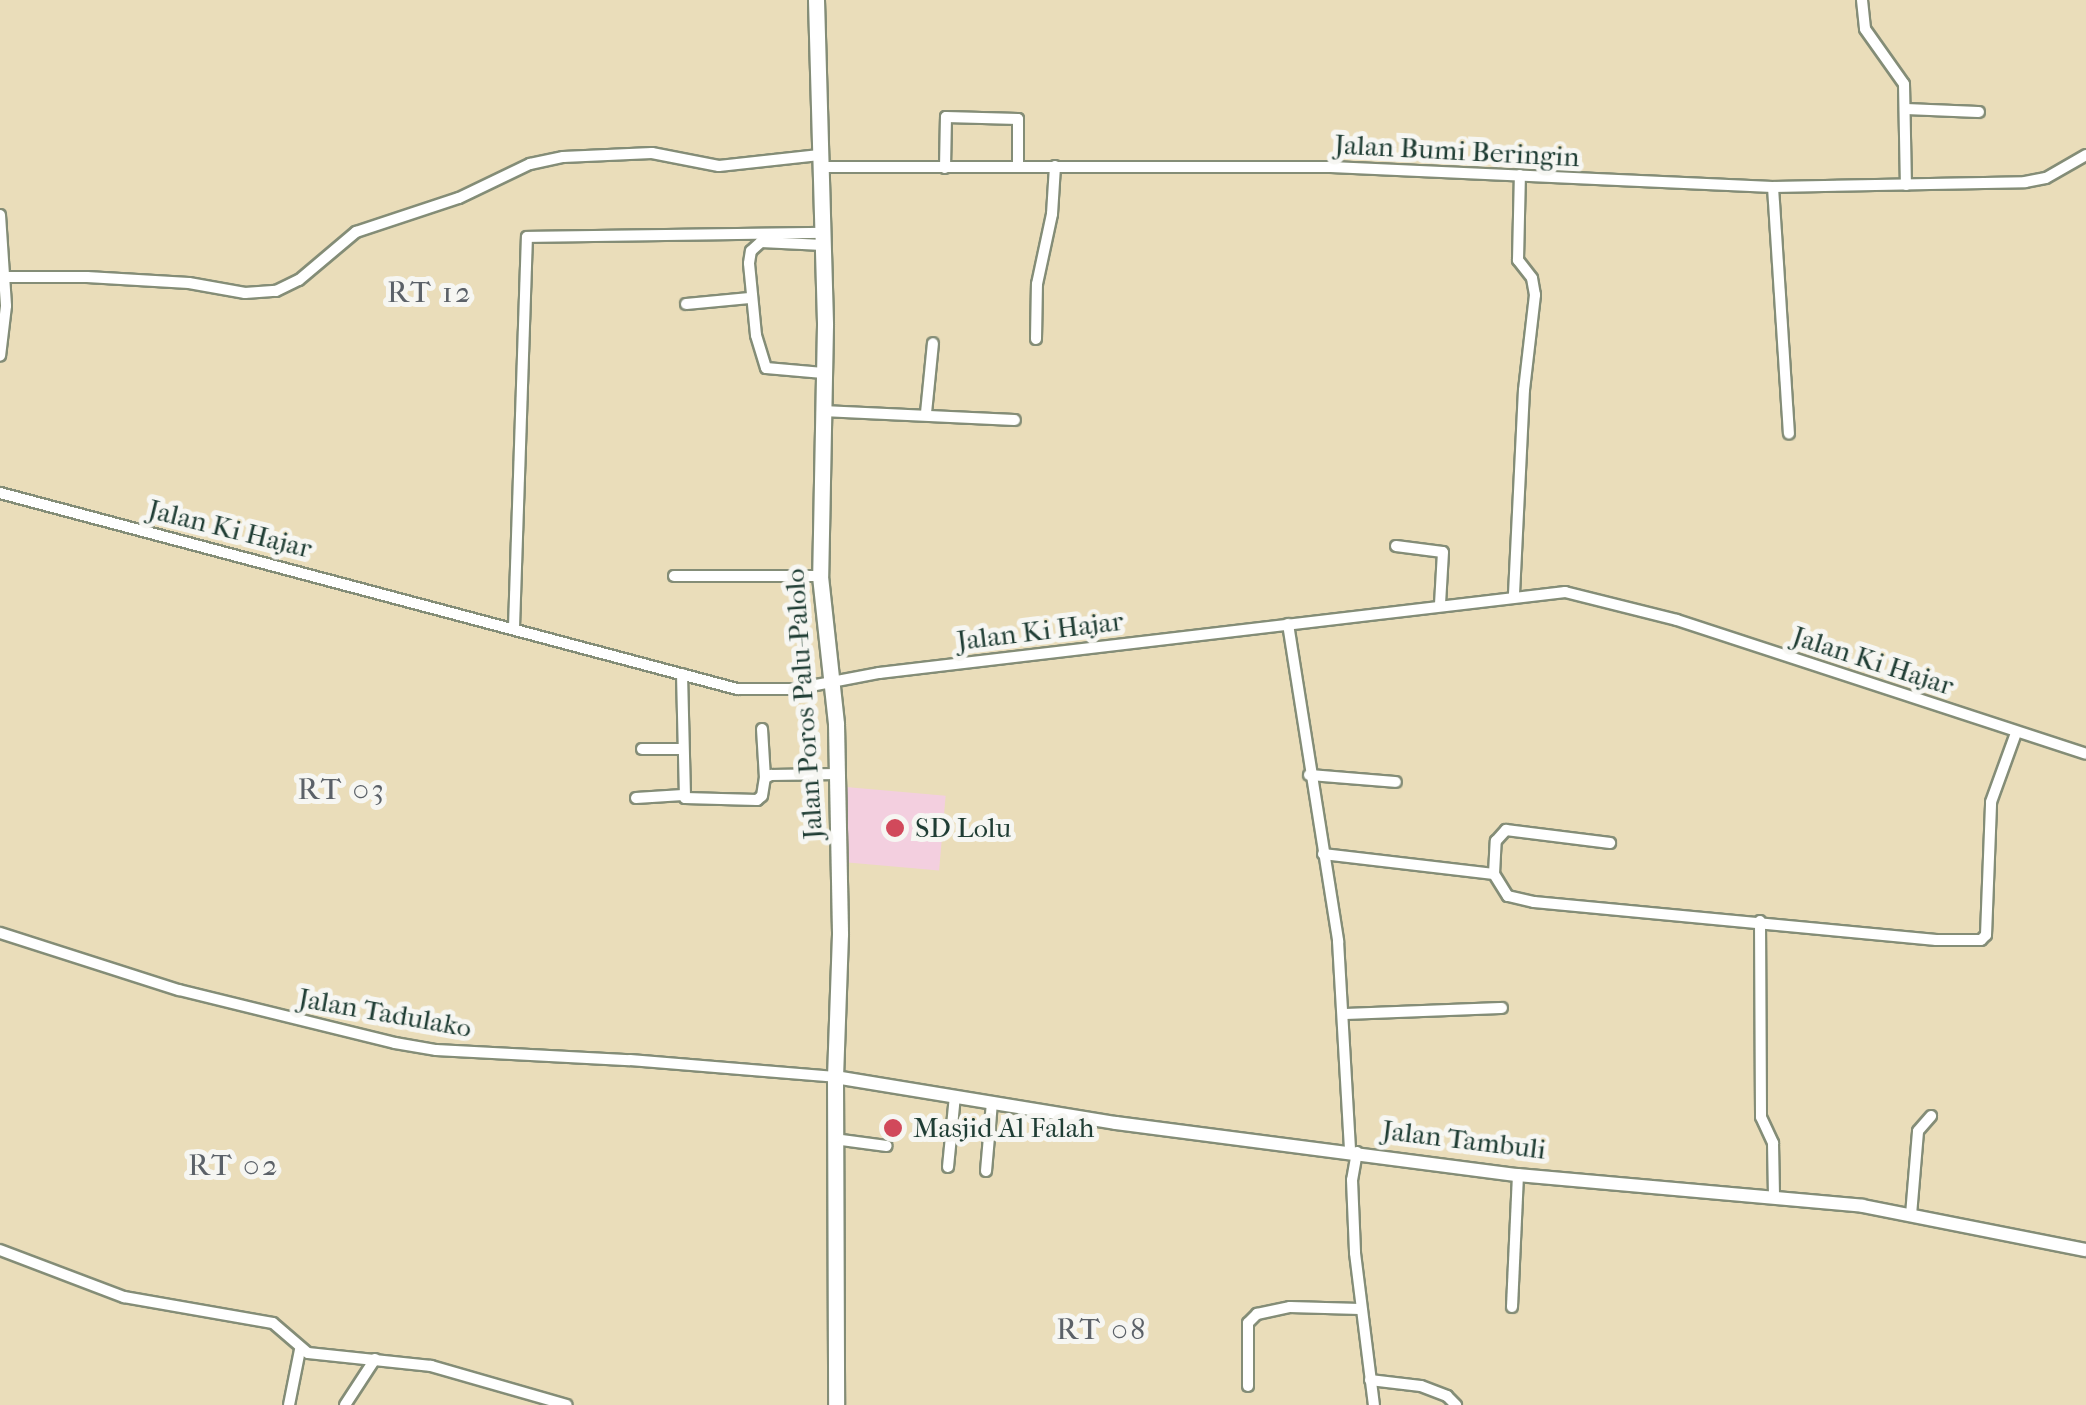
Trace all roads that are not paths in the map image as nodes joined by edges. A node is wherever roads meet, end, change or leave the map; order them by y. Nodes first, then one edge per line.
1 (816, 0) edge
2 (1862, 0) edge
3 (1905, 109) junction
4 (1979, 112) dead end
5 (2086, 155) edge
6 (819, 161) junction
7 (1018, 166) junction
8 (1056, 166) junction
9 (944, 168) junction
10 (1520, 175) junction
11 (1906, 185) junction
12 (1772, 186) junction
13 (0, 216) edge
14 (823, 239) junction
15 (5, 276) junction
16 (750, 298) junction
17 (686, 304) dead end
18 (1036, 340) dead end
19 (933, 343) dead end
20 (0, 356) edge
21 (823, 373) junction
22 (822, 411) junction
23 (926, 413) junction
24 (1014, 420) dead end
25 (1789, 432) dead end
26 (0, 493) edge
27 (1396, 546) dead end
28 (674, 576) dead end
29 (820, 576) junction
30 (1514, 594) junction
31 (1440, 604) junction
32 (1288, 624) junction
33 (514, 627) junction
34 (682, 674) junction
35 (828, 683) junction
36 (762, 728) dead end
37 (2016, 733) junction
38 (642, 748) dead end
39 (681, 749) junction
40 (2086, 754) edge
41 (837, 774) junction
42 (1309, 775) junction
43 (764, 778) junction
44 (1396, 782) dead end
45 (682, 794) junction
46 (636, 798) dead end
47 (1610, 843) dead end
48 (1324, 854) junction
49 (1494, 874) junction
50 (1760, 921) junction
51 (0, 933) edge
52 (1502, 1008) dead end
53 (1344, 1014) junction
54 (834, 1077) junction
55 (955, 1096) junction
56 (992, 1102) junction
57 (1931, 1116) dead end
58 (834, 1139) junction
59 (887, 1146) dead end
60 (1353, 1151) junction
61 (948, 1167) dead end
62 (986, 1171) dead end
63 (1518, 1175) junction
64 (1774, 1195) junction
65 (1911, 1214) junction
66 (0, 1250) edge
67 (2086, 1250) edge
68 (1512, 1307) dead end
69 (1360, 1310) junction
70 (300, 1350) junction
71 (375, 1359) junction
72 (1370, 1380) junction
73 (1248, 1386) dead end
74 (545, 1402) edge
75 (290, 1405) edge
76 (345, 1405) edge
77 (566, 1405) edge
78 (836, 1405) edge
79 (1374, 1405) edge
80 (1456, 1405) edge

1 - 6 main road, Jalan Poros Palu-Palolo
2 - 3 street
3 - 4 street
3 - 11 street
5 - 11 street, Jalan Bumi Beringin
6 - 9 street, Jalan Bumi Beringin
6 - 14 main road, Jalan Poros Palu-Palolo
6 - 15 street, Jalan Bumi Beringin
7 - 8 street, Jalan Bumi Beringin
7 - 9 street, Jalan Bumi Beringin
7 - 9 street
8 - 10 street, Jalan Bumi Beringin
8 - 18 street
10 - 12 street, Jalan Bumi Beringin
10 - 30 street
11 - 12 street, Jalan Bumi Beringin
12 - 25 street
13 - 15 street
14 - 16 street
14 - 21 main road, Jalan Poros Palu-Palolo
14 - 33 street
15 - 20 street
16 - 17 street
16 - 21 street
19 - 23 street
21 - 22 main road, Jalan Poros Palu-Palolo
22 - 23 street
22 - 29 main road, Jalan Poros Palu-Palolo
23 - 24 street
26 - 33 street, Jalan Ki Hajar
27 - 31 street
28 - 29 street
29 - 35 main road, Jalan Poros Palu-Palolo
30 - 31 street, Jalan Ki Hajar
30 - 37 street, Jalan Ki Hajar
31 - 32 street, Jalan Ki Hajar
32 - 35 street, Jalan Ki Hajar
32 - 42 street
33 - 34 street, Jalan Ki Hajar
34 - 35 street, Jalan Ki Hajar
34 - 39 street
35 - 41 main road, Jalan Poros Palu-Palolo
36 - 43 street
37 - 40 street, Jalan Ki Hajar
37 - 50 street
38 - 39 street
39 - 45 street
41 - 43 street
41 - 54 main road, Jalan Poros Palu-Palolo
42 - 44 street
42 - 48 street
43 - 45 street
45 - 46 street
47 - 49 street
48 - 49 street
48 - 53 street
49 - 50 street
50 - 64 street
51 - 54 street, Jalan Tadulako
52 - 53 street
53 - 60 street
54 - 55 street, Jalan Tambuli
54 - 58 main road, Jalan Poros Palu-Palolo
55 - 56 street, Jalan Tambuli
55 - 61 street
56 - 60 street, Jalan Tambuli
56 - 62 street
57 - 65 street
58 - 59 street
58 - 78 main road, Jalan Poros Palu-Palolo
60 - 63 street, Jalan Tambuli
60 - 69 street
63 - 64 street, Jalan Tambuli
63 - 68 street
64 - 65 street, Jalan Tambuli
65 - 67 street, Jalan Tambuli
66 - 70 street
69 - 72 street
69 - 73 street
70 - 71 street
70 - 75 street
71 - 74 street
71 - 76 street
72 - 79 street
72 - 80 street
74 - 77 street

